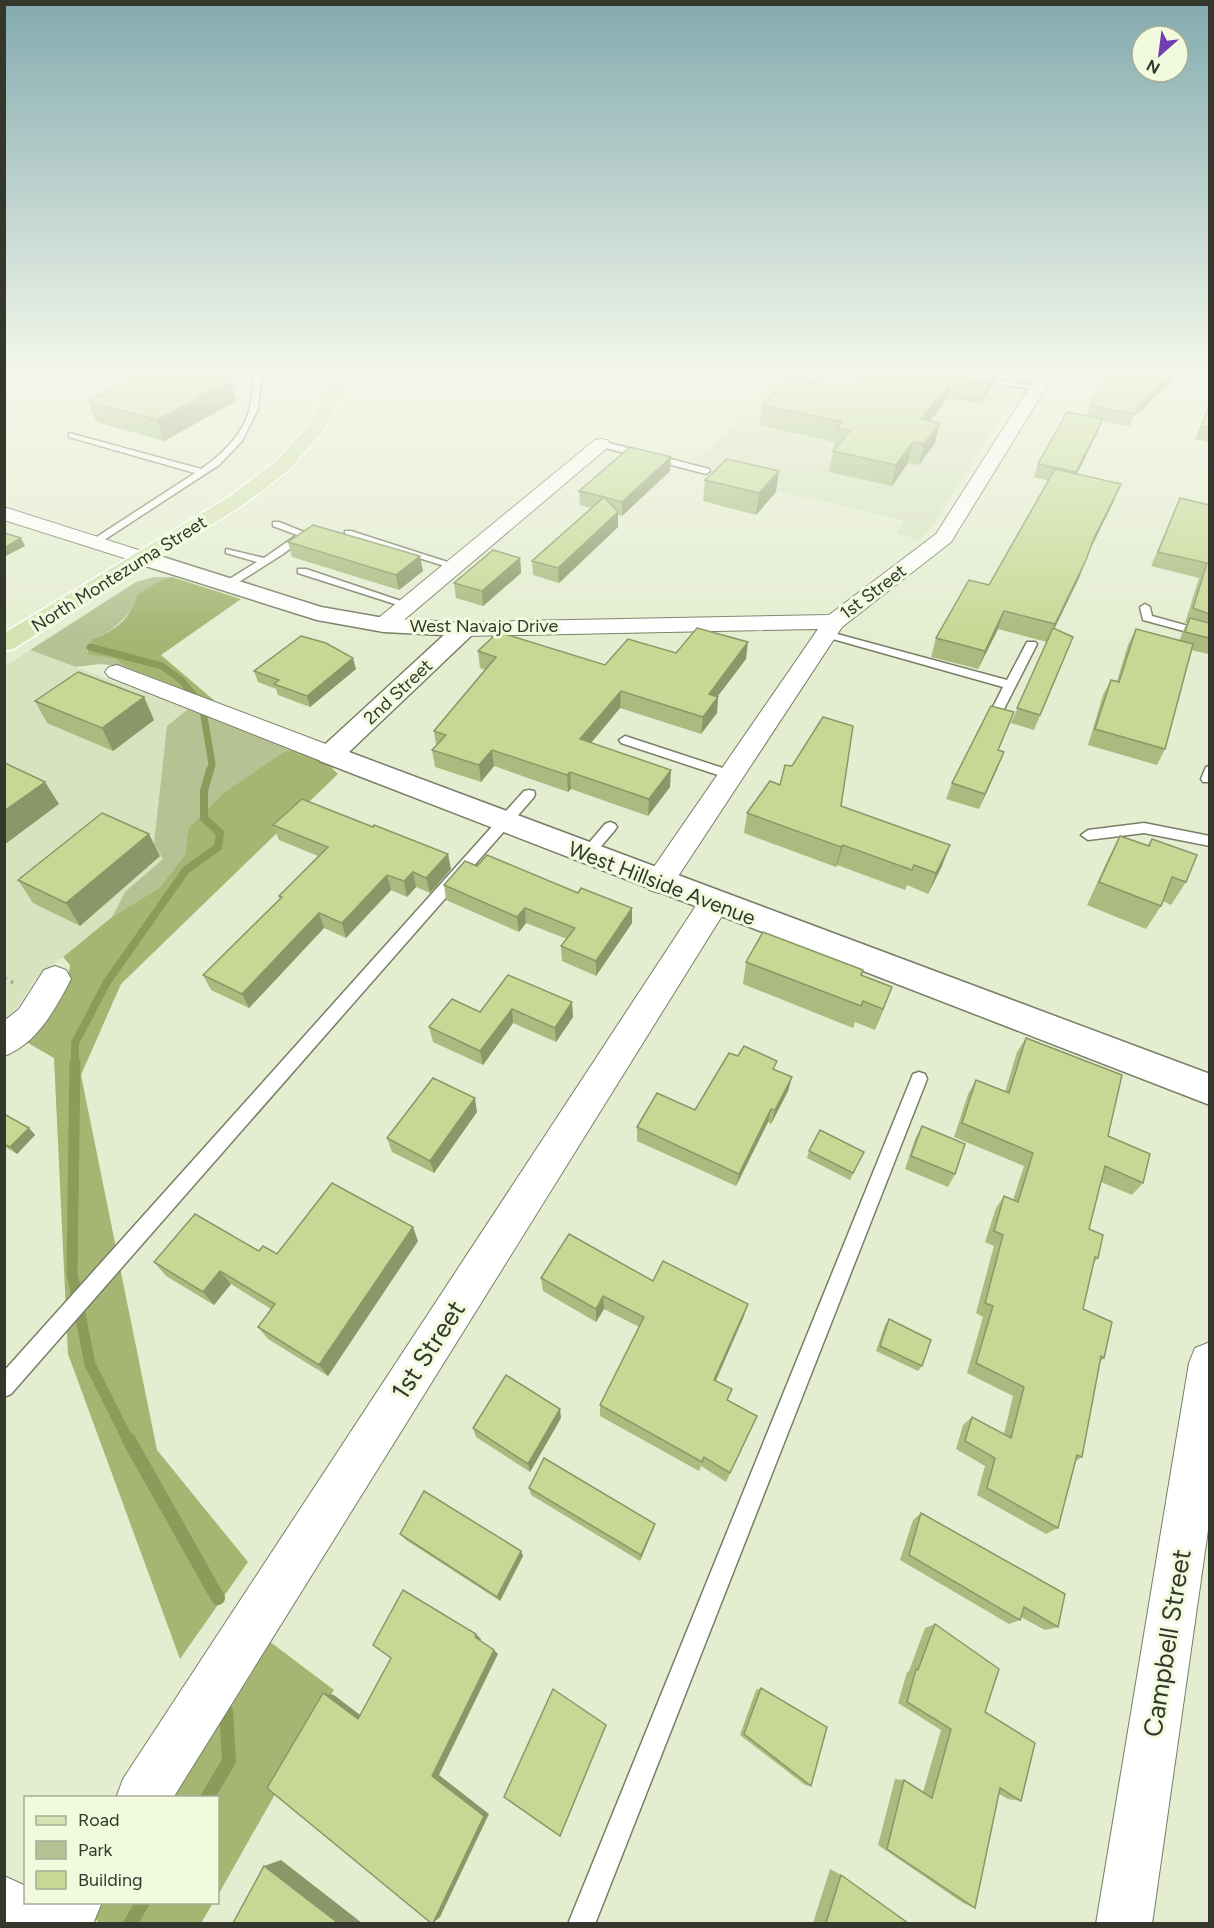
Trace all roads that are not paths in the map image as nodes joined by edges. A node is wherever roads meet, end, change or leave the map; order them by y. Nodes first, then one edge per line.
1 (152, 458) edge
2 (221, 458) edge
3 (289, 458) edge
4 (584, 458) edge
5 (655, 458) edge
6 (994, 458) edge
7 (706, 471) dead end
8 (201, 472) junction
9 (4, 513) edge
10 (276, 524) dead end
11 (348, 533) edge
12 (94, 542) junction
13 (229, 551) dead end
14 (144, 558) junction
15 (264, 561) junction
16 (455, 566) junction
17 (302, 571) dead end
18 (227, 585) junction
19 (408, 605) junction
20 (1145, 607) dead end
21 (384, 625) junction
22 (830, 628) junction
23 (465, 629) junction
24 (1209, 635) edge
25 (4, 644) edge
26 (1031, 644) dead end
27 (117, 672) dead end
28 (1010, 685) junction
29 (996, 713) edge
30 (625, 740) dead end
31 (330, 755) junction
32 (731, 775) junction
33 (529, 794) dead end
34 (503, 822) junction
35 (609, 827) dead end
36 (1088, 835) dead end
37 (1209, 841) edge
38 (587, 854) junction
39 (659, 882) junction
40 (714, 903) junction
41 (55, 979) dead end
42 (4, 1042) edge
43 (918, 1078) dead end
44 (1209, 1090) edge
45 (1209, 1363) edge
46 (4, 1387) edge
47 (143, 1796) edge
48 (4, 1904) edge
49 (73, 1904) edge
50 (24, 1923) edge
51 (61, 1923) edge
52 (581, 1923) edge
53 (1124, 1923) edge

1 - 8 lane
2 - 8 lane
3 - 14 main road, North Montezuma Street
4 - 16 street
5 - 7 lane
6 - 22 street, 1st Street
8 - 12 lane
9 - 12 street
10 - 15 lane
11 - 16 lane
12 - 14 street
13 - 15 lane
14 - 18 street, West Navajo Drive
14 - 25 main road, North Montezuma Street
15 - 18 lane
16 - 19 street
17 - 19 lane
18 - 21 street, West Navajo Drive
19 - 21 street
20 - 24 lane
21 - 23 street, West Navajo Drive
22 - 23 street, West Navajo Drive
22 - 28 lane
22 - 32 street, 1st Street
23 - 31 street, 2nd Street
26 - 28 lane
27 - 31 street, West Hillside Avenue
28 - 29 lane
30 - 32 lane
31 - 34 street, West Hillside Avenue
32 - 39 street, 1st Street
33 - 34 lane
34 - 38 street, West Hillside Avenue
34 - 46 lane
35 - 38 lane
36 - 37 lane
38 - 39 street, West Hillside Avenue
39 - 40 street, West Hillside Avenue
40 - 44 street, West Hillside Avenue
40 - 47 street, 1st Street
41 - 42 street
43 - 52 lane
45 - 53 street, Campbell Street
48 - 50 street
49 - 51 street

